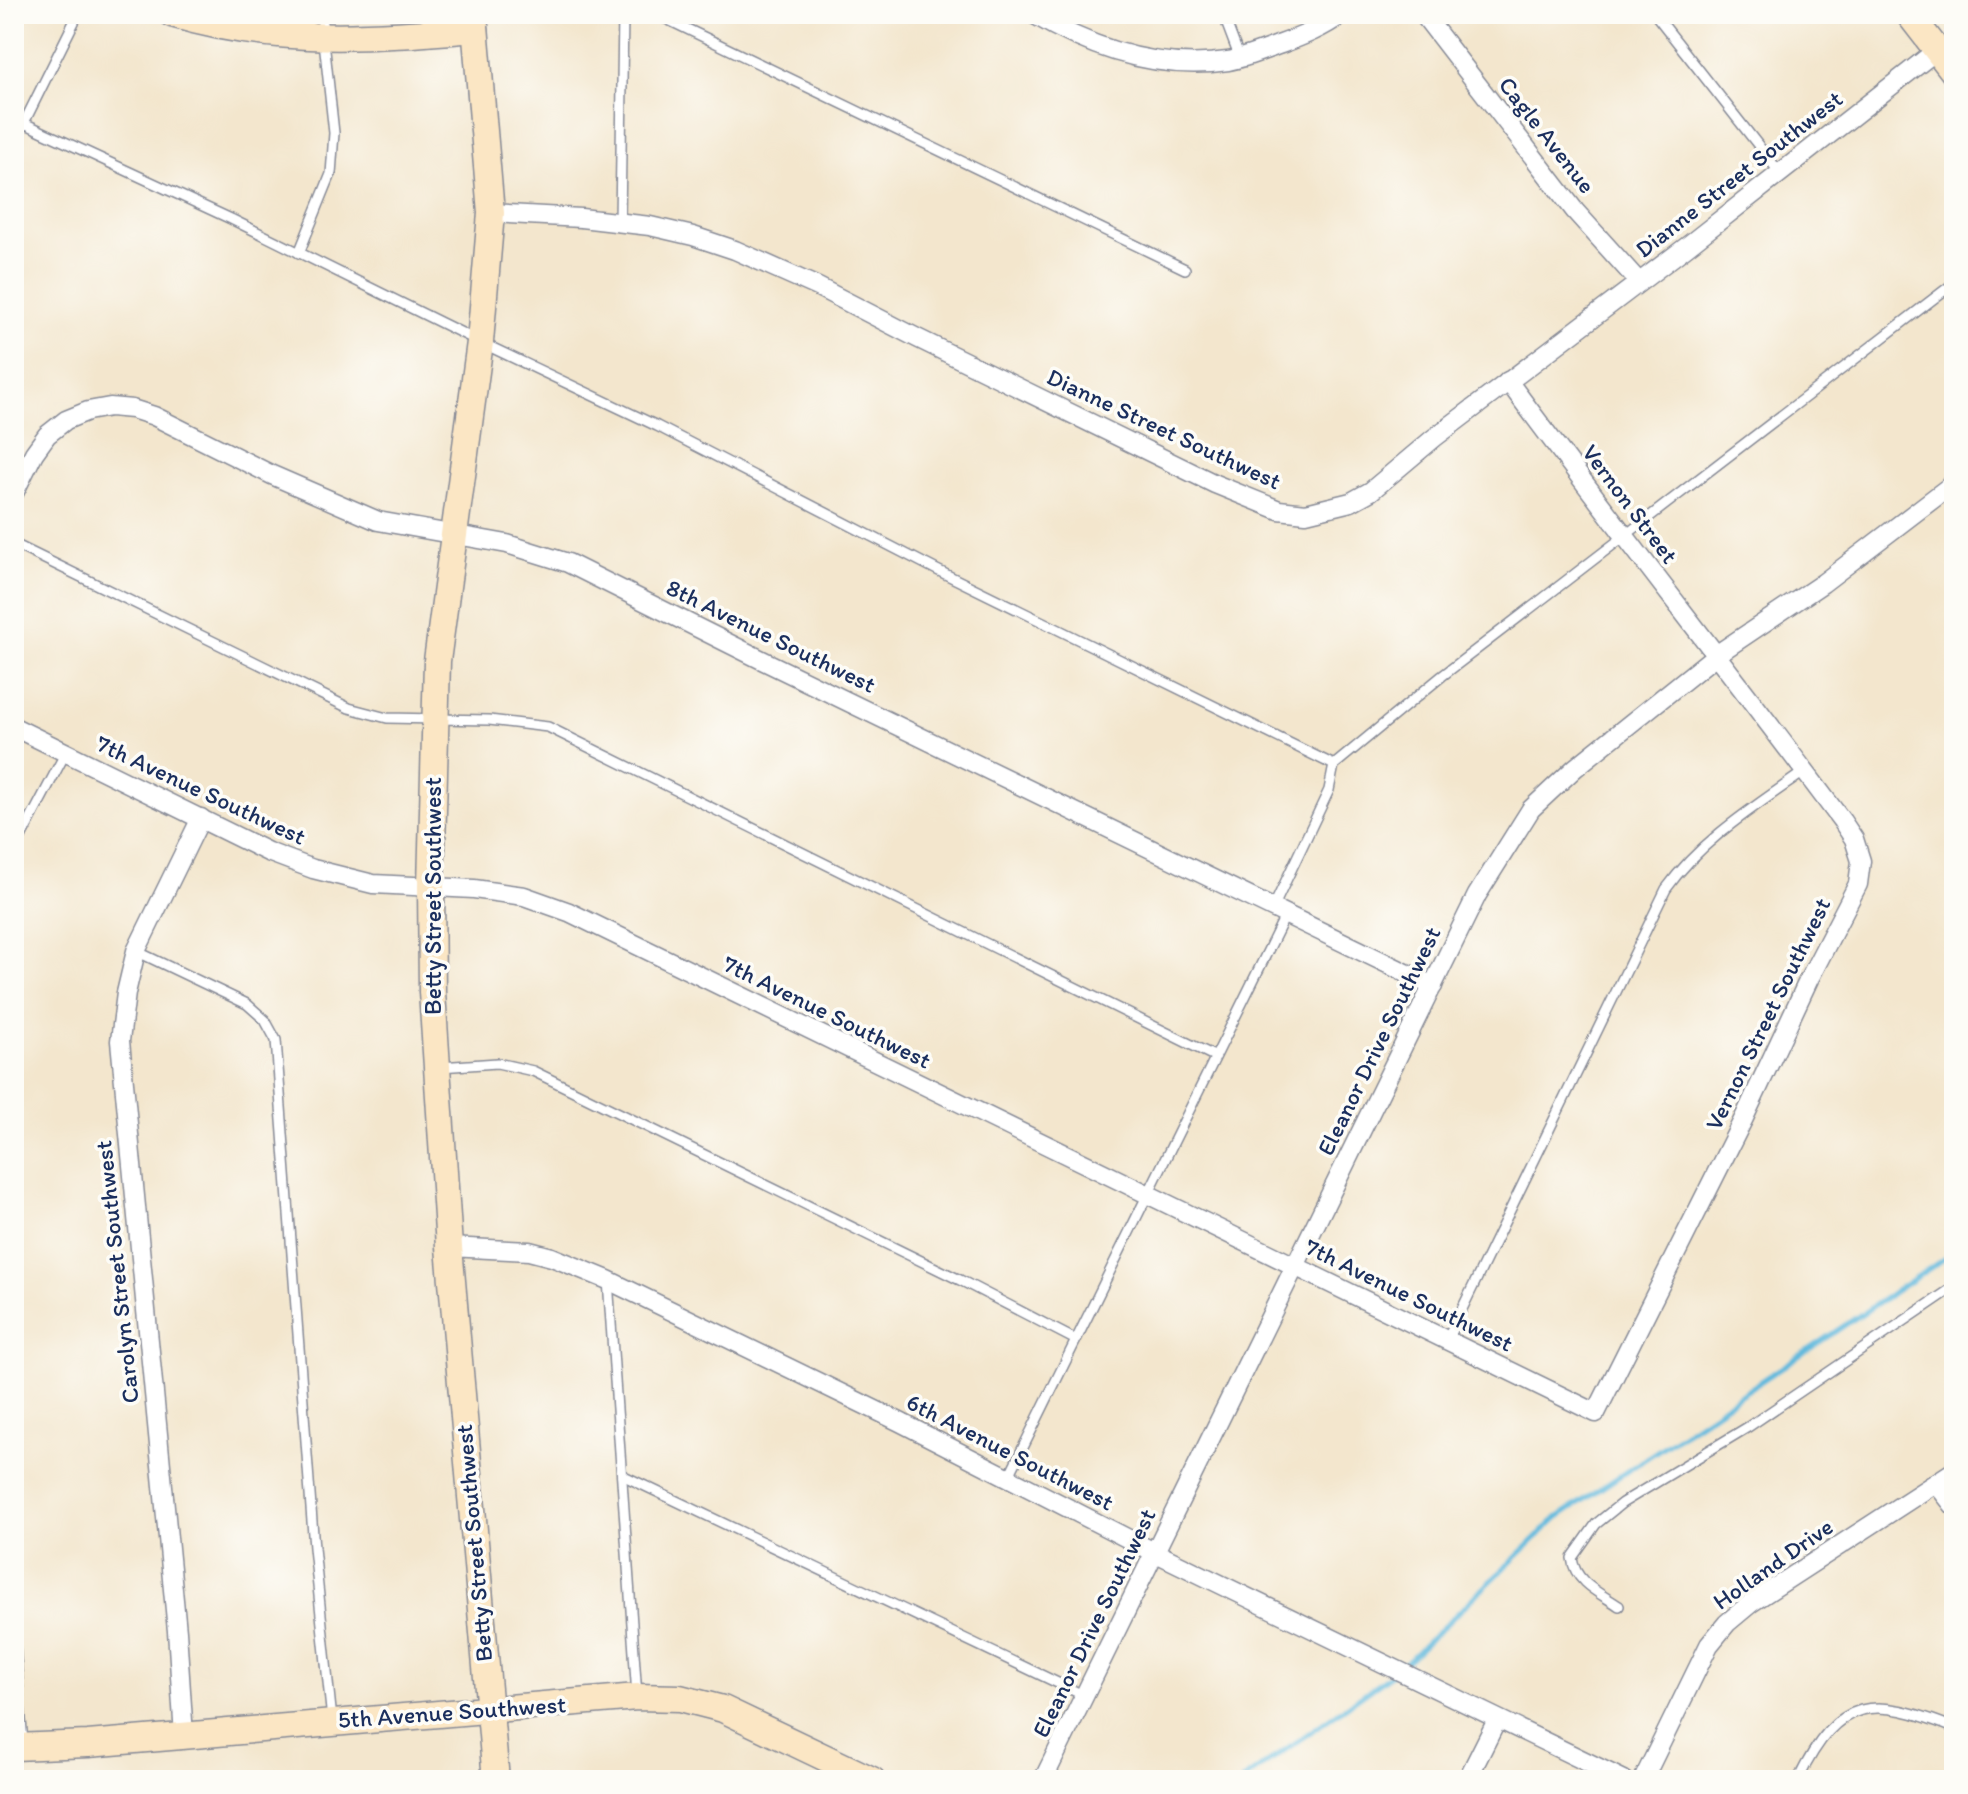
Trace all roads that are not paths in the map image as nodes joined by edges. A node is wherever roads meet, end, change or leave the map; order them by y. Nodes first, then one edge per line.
1 (78, 14) edge
2 (172, 14) edge
3 (623, 14) edge
4 (656, 14) edge
5 (1033, 14) edge
6 (1223, 14) edge
7 (1342, 14) edge
8 (1423, 14) edge
9 (1655, 14) edge
10 (1909, 14) edge
11 (475, 21) edge
12 (322, 26) edge
13 (1937, 50) junction
14 (1240, 59) junction
15 (1954, 72) edge
16 (24, 123) junction
17 (14, 143) edge
18 (1780, 173) junction
19 (491, 213) junction
20 (620, 222) junction
21 (299, 253) junction
22 (1185, 269) dead end
23 (1638, 281) junction
24 (1954, 283) edge
25 (480, 342) junction
26 (1508, 381) junction
27 (1954, 483) edge
28 (14, 493) edge
29 (453, 535) junction
30 (1623, 537) junction
31 (14, 544) edge
32 (1716, 655) junction
33 (434, 719) junction
34 (14, 727) edge
35 (66, 752) junction
36 (1334, 765) junction
37 (1805, 771) junction
38 (201, 818) junction
39 (14, 851) edge
40 (431, 886) junction
41 (1280, 911) junction
42 (136, 951) junction
43 (1433, 986) junction
44 (1214, 1056) junction
45 (435, 1068) junction
46 (1148, 1193) junction
47 (449, 1247) junction
48 (1296, 1268) junction
49 (608, 1280) junction
50 (1954, 1287) edge
51 (1076, 1340) junction
52 (1447, 1340) junction
53 (1596, 1413) joint
54 (1954, 1471) edge
55 (622, 1475) junction
56 (1008, 1478) junction
57 (1936, 1483) junction
58 (1954, 1506) edge
59 (1156, 1553) junction
60 (1619, 1606) dead end
61 (14, 1635) edge
62 (1085, 1696) junction
63 (637, 1697) junction
64 (488, 1711) junction
65 (1497, 1720) junction
66 (332, 1722) junction
67 (1954, 1728) edge
68 (184, 1736) junction
69 (18, 1747) edge
70 (496, 1780) edge
71 (872, 1780) edge
72 (1043, 1780) edge
73 (1467, 1780) edge
74 (1624, 1780) edge
75 (1643, 1780) edge
76 (1798, 1780) edge

1 - 16 lane
2 - 12 street
3 - 20 lane
4 - 22 lane
5 - 14 street
6 - 14 lane
7 - 14 street
8 - 23 street, Cagle Avenue
9 - 18 lane
10 - 13 street
11 - 12 street
11 - 19 street, Betty Street Southwest
12 - 21 lane
13 - 15 street
13 - 18 street, Dianne Street Southwest
16 - 17 lane
16 - 21 lane
18 - 23 street, Dianne Street Southwest
19 - 20 street, Dianne Street Southwest
19 - 25 street, Betty Street Southwest
20 - 26 street, Dianne Street Southwest
21 - 25 lane
23 - 26 street, Dianne Street Southwest
24 - 30 lane
25 - 29 street, Betty Street Southwest
25 - 36 lane
26 - 30 street, Vernon Street
27 - 32 street, Eleanor Drive Southwest
28 - 29 street, 8th Avenue Southwest
29 - 33 street, Betty Street Southwest
29 - 41 street, 8th Avenue Southwest
30 - 32 street, Vernon Street
30 - 36 lane
31 - 33 lane
32 - 37 street, Vernon Street Southwest
32 - 43 street, Eleanor Drive Southwest
33 - 40 street, Betty Street Southwest
33 - 44 lane
34 - 35 street, 7th Avenue Southwest
35 - 38 street, 7th Avenue Southwest
35 - 39 lane
36 - 41 lane
37 - 52 lane
37 - 53 street, Vernon Street Southwest
38 - 40 street, 7th Avenue Southwest
38 - 42 street, Carolyn Street Southwest
40 - 45 street, Betty Street Southwest
40 - 46 street, 7th Avenue Southwest
41 - 43 street, 8th Avenue Southwest
41 - 44 lane
42 - 66 lane
42 - 68 street, Carolyn Street Southwest
43 - 48 street, Eleanor Drive Southwest
44 - 46 lane
45 - 47 street, Betty Street Southwest
45 - 51 lane
46 - 48 street, 7th Avenue Southwest
46 - 51 lane
47 - 49 street, 6th Avenue Southwest
47 - 64 street, Betty Street Southwest
48 - 52 street, 7th Avenue Southwest
48 - 59 street, Eleanor Drive Southwest
49 - 55 lane
49 - 56 street, 6th Avenue Southwest
50 - 60 lane
51 - 56 lane
52 - 53 street, 7th Avenue Southwest
54 - 57 street, Holland Drive
55 - 62 lane
55 - 63 lane
56 - 59 street, 6th Avenue Southwest
57 - 58 street
57 - 75 street, Holland Drive
59 - 62 street, Eleanor Drive Southwest
59 - 65 street, 6th Avenue Southwest
61 - 69 lane
62 - 72 street, Eleanor Drive Southwest
63 - 64 street, 5th Avenue Southwest
63 - 71 street, 5th Avenue Southwest
64 - 66 street, 5th Avenue Southwest
64 - 70 street, Betty Street Southwest
65 - 73 street
65 - 74 street, 6th Avenue Southwest
66 - 68 street, 5th Avenue Southwest
67 - 76 lane
68 - 69 street, 5th Avenue Southwest

